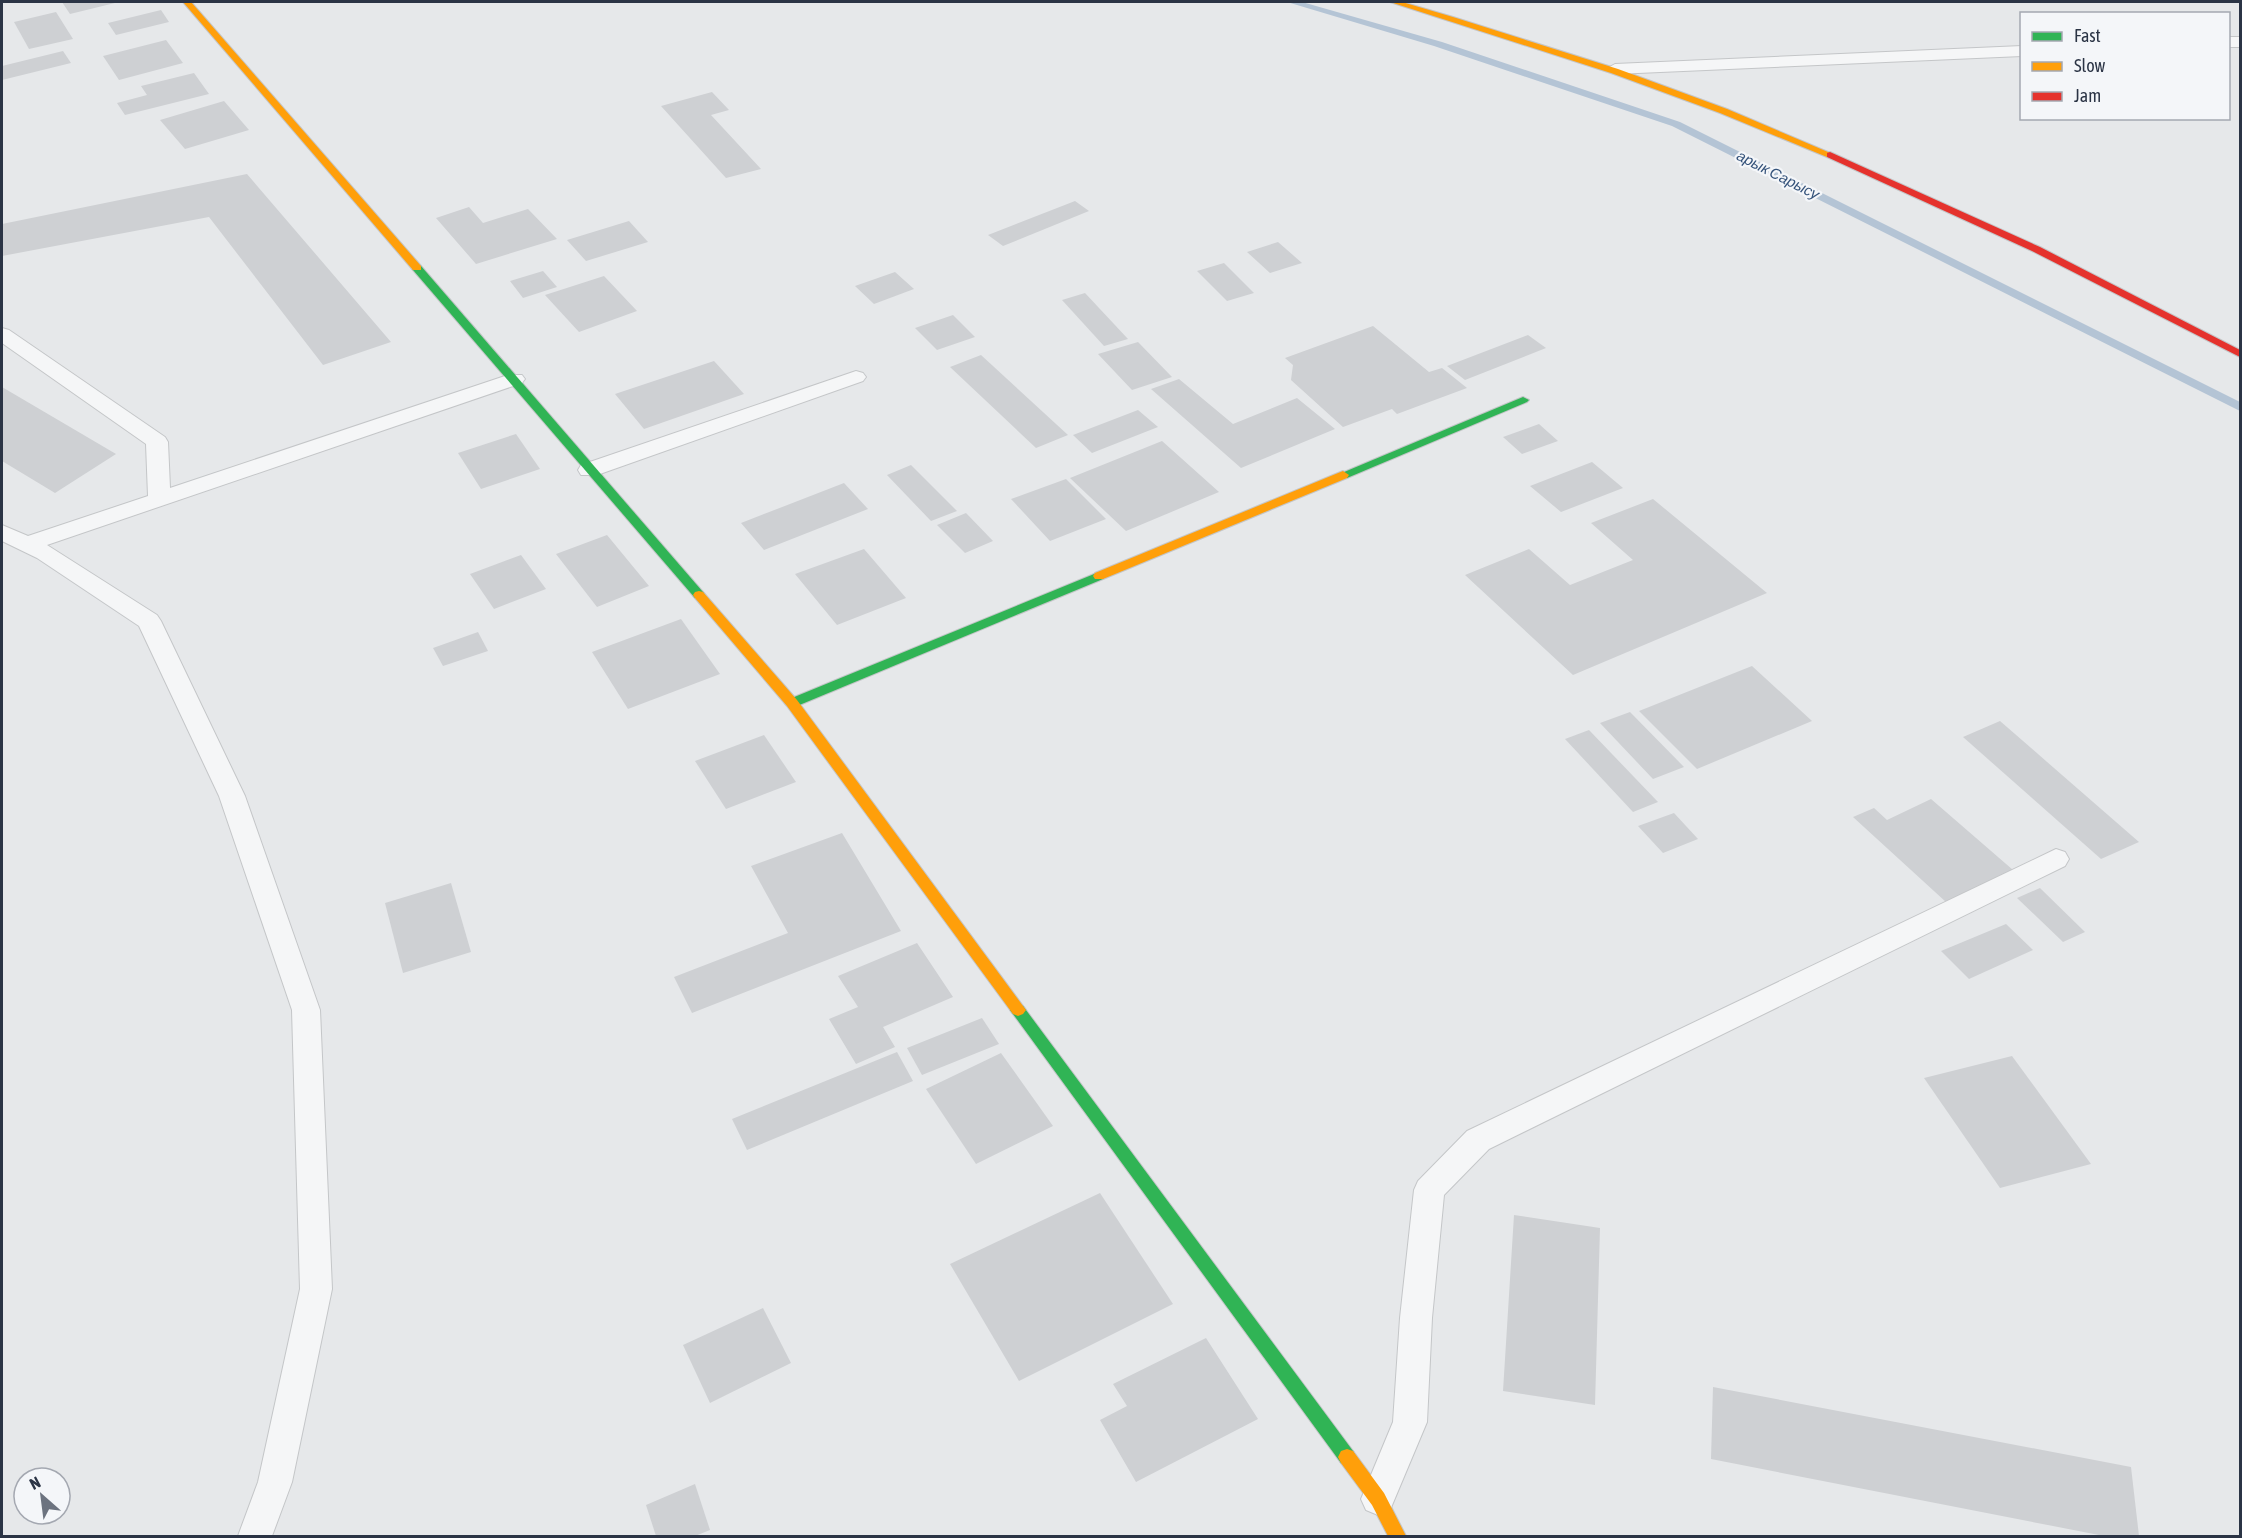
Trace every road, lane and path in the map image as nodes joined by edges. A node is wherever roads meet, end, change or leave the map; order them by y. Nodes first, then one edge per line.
1 (187, 2) edge
2 (1394, 2) edge
3 (2020, 51) edge
4 (1615, 69) junction
5 (2, 334) edge
6 (2241, 354) edge
7 (856, 377) dead end
8 (515, 379) junction
9 (1523, 400) dead end
10 (589, 470) junction
11 (159, 500) junction
12 (2, 532) edge
13 (27, 544) junction
14 (792, 703) junction
15 (2056, 859) dead end
16 (1378, 1499) junction
17 (255, 1536) edge
18 (1397, 1536) edge

1 - 8 street
2 - 4 street
3 - 4 lane
4 - 6 street
5 - 11 lane
7 - 10 lane
8 - 10 street
8 - 11 lane
9 - 14 street
10 - 14 street
11 - 13 lane
12 - 13 lane
13 - 17 lane
14 - 16 street
15 - 16 lane
16 - 18 street

